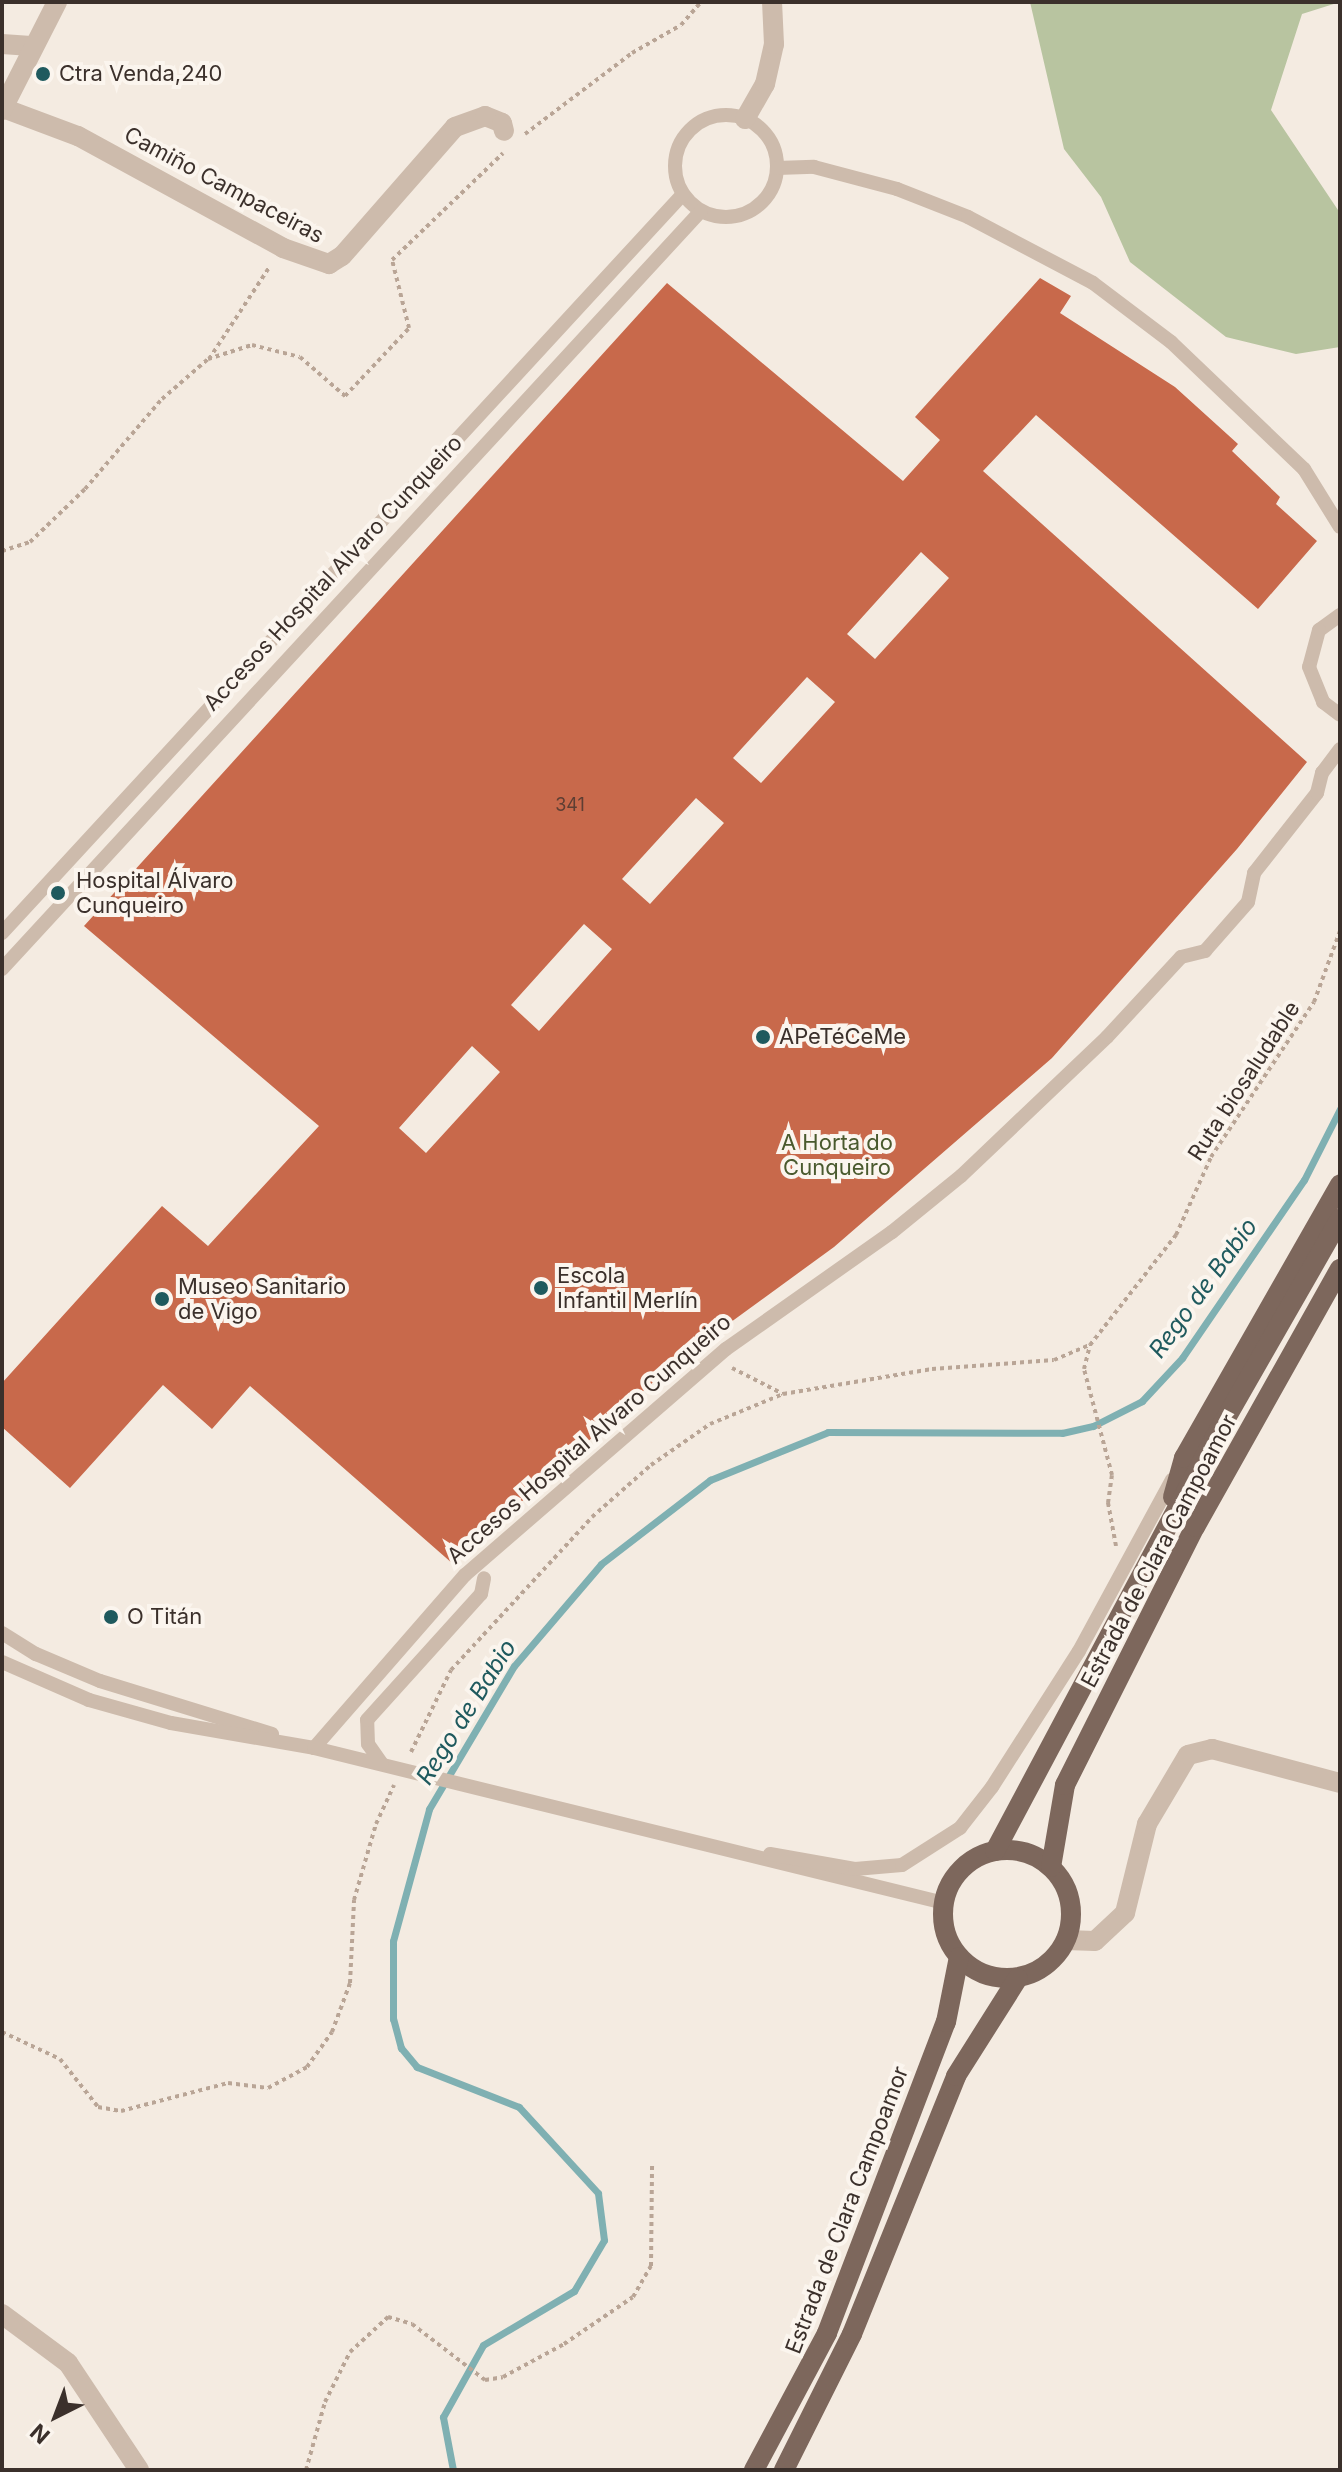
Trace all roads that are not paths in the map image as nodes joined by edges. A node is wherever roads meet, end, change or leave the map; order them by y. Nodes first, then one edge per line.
1 (57, 2) edge
2 (772, 2) edge
3 (2, 44) edge
4 (31, 46) junction
5 (3, 109) edge
6 (745, 119) junction
7 (504, 131) dead end
8 (777, 168) junction
9 (683, 194) junction
10 (701, 211) junction
11 (1340, 527) edge
12 (1340, 615) edge
13 (1340, 715) edge
14 (1340, 749) edge
15 (2, 933) edge
16 (2, 969) edge
17 (1340, 1184) edge
18 (1340, 1219) edge
19 (1340, 1269) edge
20 (1184, 1458) junction
21 (1163, 1533) junction
22 (484, 1578) dead end
23 (2, 1633) edge
24 (2, 1662) edge
25 (314, 1748) junction
26 (382, 1764) junction
27 (1340, 1783) edge
28 (995, 1851) junction
29 (753, 1853) junction
30 (1051, 1867) junction
31 (944, 1903) junction
32 (1066, 1940) junction
33 (959, 1957) junction
34 (1018, 1978) junction
35 (2, 2314) edge
36 (139, 2470) edge
37 (754, 2470) edge
38 (784, 2470) edge

1 - 4 street
2 - 6 street
3 - 4 street
4 - 5 street
5 - 7 street, Camiño Campaceiras
6 - 8 lane
6 - 9 lane
8 - 10 lane
8 - 11 lane
9 - 10 lane
9 - 15 lane, Accesos Hospital Alvaro Cunqueiro
10 - 16 lane, Accesos Hospital Alvaro Cunqueiro
12 - 13 lane
14 - 25 lane, Accesos Hospital Alvaro Cunqueiro
17 - 20 main road, Estrada de Clara Campoamor
18 - 21 main road, Estrada de Clara Campoamor
19 - 30 main road, Estrada de Clara Campoamor
20 - 21 main road, Estrada de Clara Campoamor
20 - 29 lane
21 - 28 main road, Estrada de Clara Campoamor
22 - 26 lane
23 - 25 lane
24 - 25 lane
25 - 26 lane
26 - 29 lane
27 - 32 street
28 - 30 main road
28 - 31 main road
29 - 31 lane
30 - 32 main road
31 - 33 main road
32 - 34 main road
33 - 34 main road
33 - 37 main road, Estrada de Clara Campoamor
34 - 38 main road
35 - 36 street

